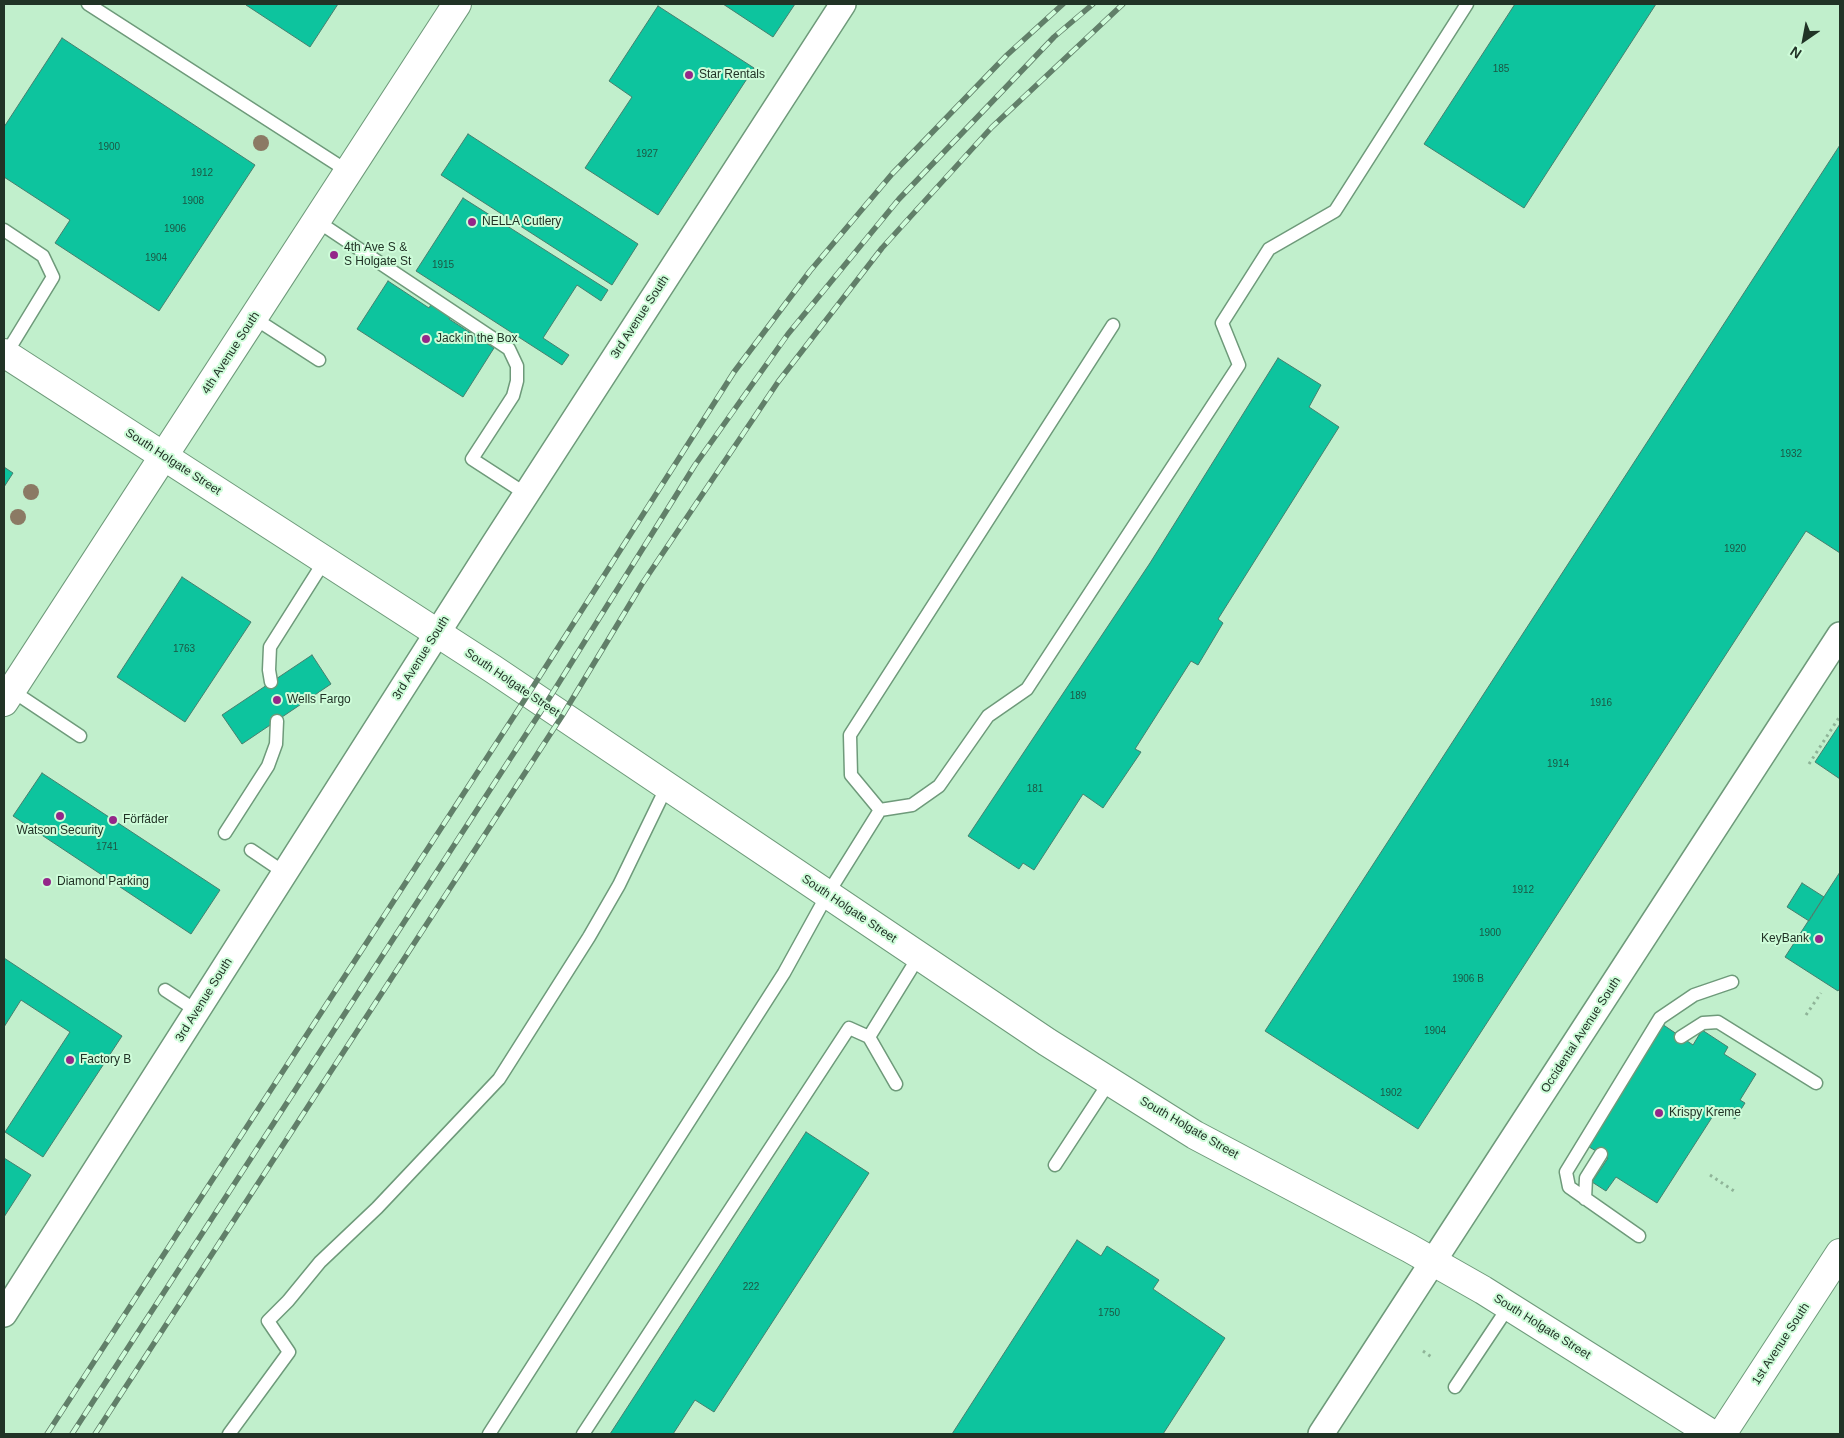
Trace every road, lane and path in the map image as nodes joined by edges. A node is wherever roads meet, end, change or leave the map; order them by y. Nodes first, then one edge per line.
1 (88, 4) edge
2 (457, 4) edge
3 (843, 4) edge
4 (1467, 4) edge
5 (349, 172) junction
6 (317, 221) junction
7 (4, 230) edge
8 (254, 318) junction
9 (1113, 325) dead end
10 (5, 353) edge
11 (320, 360) dead end
12 (164, 456) junction
13 (526, 494) junction
14 (325, 560) junction
15 (437, 633) junction
16 (1840, 635) edge
17 (271, 682) dead end
18 (8, 696) edge
19 (1840, 716) edge
20 (277, 721) dead end
21 (80, 736) dead end
22 (1809, 764) dead end
23 (667, 786) junction
24 (880, 810) junction
25 (225, 833) dead end
26 (251, 850) dead end
27 (285, 873) junction
28 (827, 894) junction
29 (919, 956) junction
30 (1732, 982) dead end
31 (165, 990) dead end
32 (1821, 993) dead end
33 (197, 1011) junction
34 (1806, 1015) dead end
35 (869, 1037) junction
36 (1681, 1037) dead end
37 (1110, 1081) junction
38 (1816, 1083) dead end
39 (896, 1084) dead end
40 (1601, 1154) dead end
41 (1055, 1165) dead end
42 (1710, 1175) dead end
43 (1734, 1191) dead end
44 (1585, 1199) junction
45 (1639, 1236) dead end
46 (1840, 1253) edge
47 (1434, 1262) junction
48 (1509, 1306) junction
49 (4, 1314) edge
50 (1423, 1351) dead end
51 (1433, 1358) dead end
52 (1454, 1387) dead end
53 (230, 1434) edge
54 (489, 1434) edge
55 (583, 1434) edge
56 (1321, 1434) edge
57 (1712, 1434) edge
58 (1722, 1434) edge

1 - 5 lane
2 - 5 main road, 4th Avenue South
3 - 13 street, 3rd Avenue South
4 - 24 lane
5 - 6 main road, 4th Avenue South
6 - 8 main road, 4th Avenue South
6 - 13 lane
7 - 10 lane
8 - 11 lane
8 - 12 main road, 4th Avenue South
9 - 24 lane
10 - 12 main road, South Holgate Street
12 - 14 main road, South Holgate Street
12 - 18 main road, 4th Avenue South
13 - 15 street, 3rd Avenue South
14 - 15 main road, South Holgate Street
14 - 17 lane
15 - 23 main road, South Holgate Street
15 - 27 street, 3rd Avenue South
16 - 47 street, Occidental Avenue South
18 - 21 lane
19 - 22 path
20 - 25 lane
23 - 28 main road, South Holgate Street
23 - 53 lane
24 - 28 lane
26 - 27 lane
27 - 33 street, 3rd Avenue South
28 - 29 main road, South Holgate Street
28 - 54 lane
29 - 35 lane
29 - 37 main road, South Holgate Street
30 - 44 lane
31 - 33 lane
32 - 34 path
33 - 49 street, 3rd Avenue South
35 - 39 lane
35 - 55 lane
36 - 38 lane
37 - 41 lane
37 - 47 main road, South Holgate Street
40 - 44 lane
42 - 43 path
44 - 45 lane
46 - 58 main road, 1st Avenue South
47 - 48 main road, South Holgate Street
47 - 56 street, Occidental Avenue South
48 - 52 lane
48 - 57 main road, South Holgate Street
50 - 51 path

